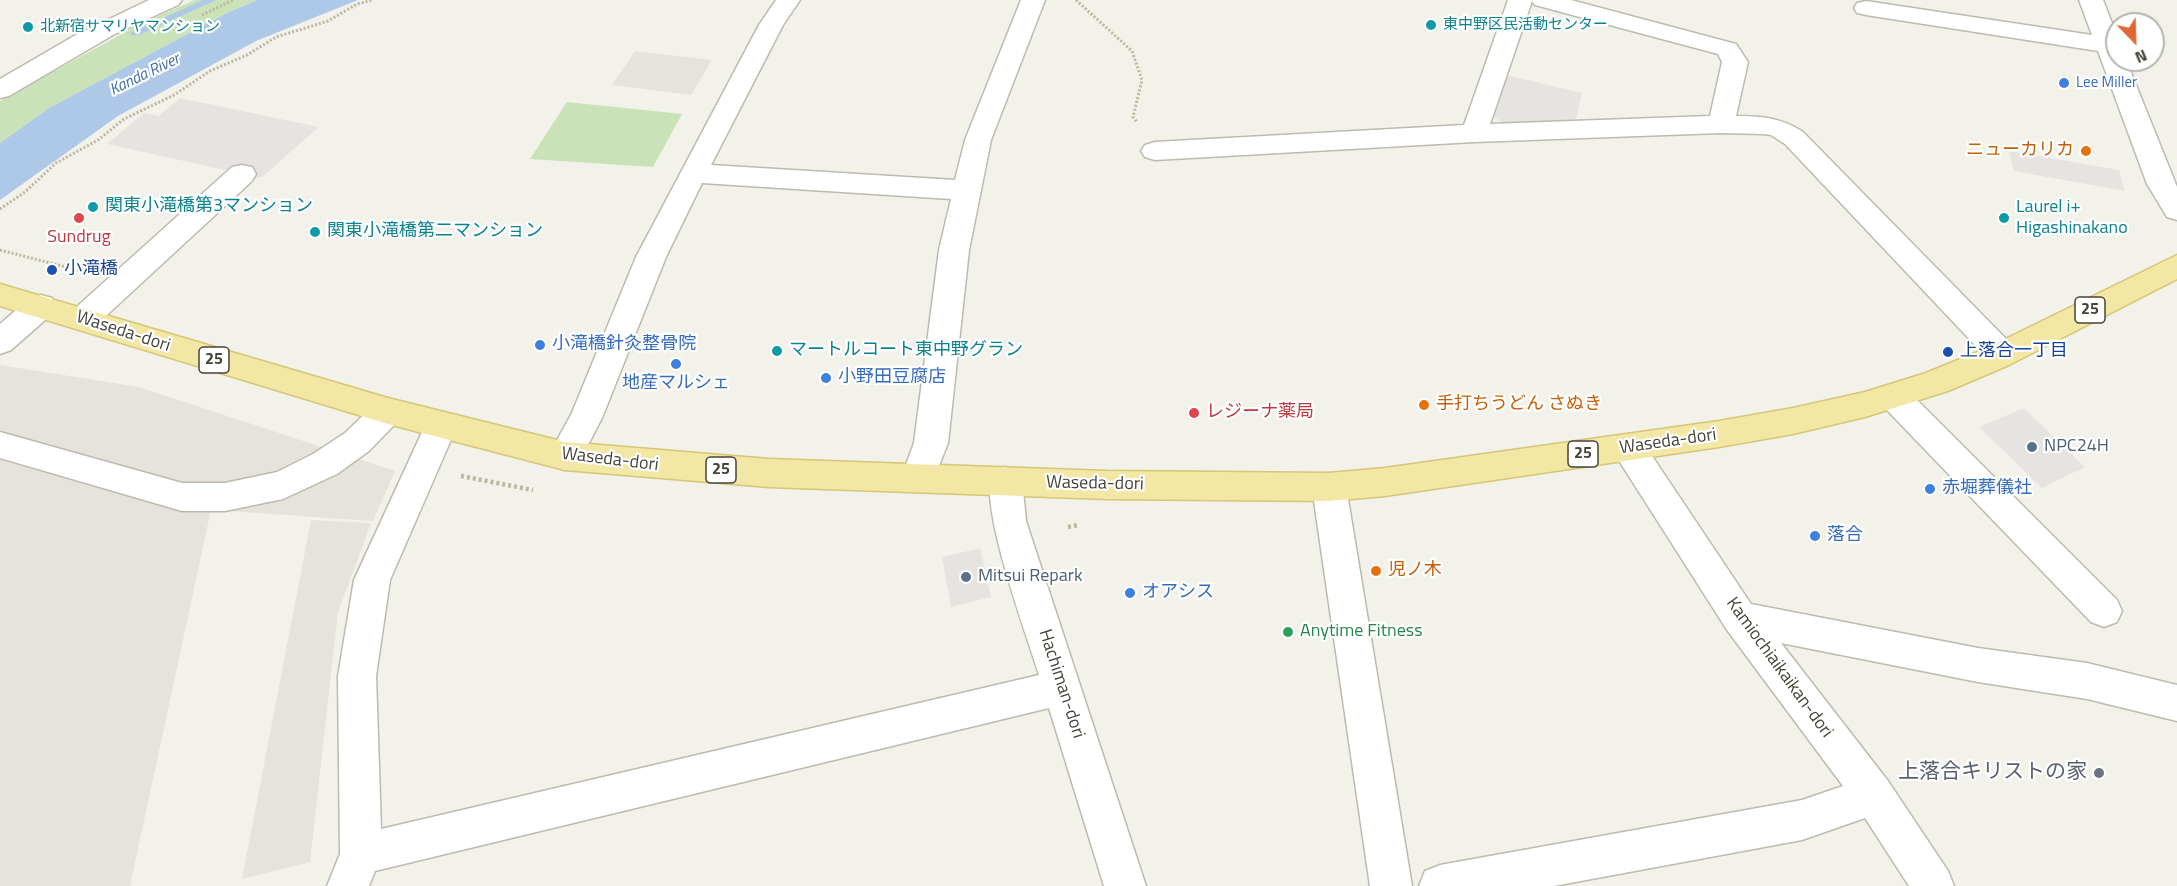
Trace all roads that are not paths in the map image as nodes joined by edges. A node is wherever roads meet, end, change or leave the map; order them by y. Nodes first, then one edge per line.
1 (788, 0) edge
2 (1033, 0) edge
3 (1520, 0) edge
4 (1543, 0) edge
5 (2091, 0) edge
6 (156, 3) edge
7 (1866, 8) dead end
8 (2105, 37) edge
9 (2105, 45) edge
10 (2118, 72) edge
11 (0, 90) edge
12 (1721, 124) junction
13 (1474, 133) junction
14 (1155, 151) road end
15 (693, 172) junction
16 (242, 174) dead end
17 (967, 190) junction
18 (2177, 210) edge
19 (2177, 266) edge
20 (0, 295) edge
21 (40, 306) junction
22 (83, 319) junction
23 (0, 342) edge
24 (2002, 354) junction
25 (1894, 397) junction
26 (388, 411) junction
27 (441, 426) junction
28 (0, 445) edge
29 (1628, 447) junction
30 (565, 456) junction
31 (918, 477) junction
32 (1005, 481) junction
33 (1329, 487) junction
34 (2104, 611) dead end
35 (1740, 618) junction
36 (1062, 687) junction
37 (2177, 703) edge
38 (1874, 795) junction
39 (354, 870) edge
40 (1125, 886) edge
41 (1391, 886) edge
42 (1440, 886) edge
43 (1934, 886) edge

1 - 15 street
2 - 17 street
3 - 13 street
4 - 12 street
5 - 8 street
6 - 11 street
7 - 9 street
10 - 18 street
12 - 13 street
12 - 24 street
13 - 14 street
15 - 17 street
15 - 30 street
16 - 22 street
17 - 31 street
19 - 24 main road, Waseda-dori / 25
20 - 21 main road, Waseda-dori / 25
21 - 22 main road, Waseda-dori / 25
21 - 23 street
22 - 26 main road, Waseda-dori / 25
24 - 25 main road, Waseda-dori / 25
25 - 29 main road, Waseda-dori / 25
25 - 34 street
26 - 27 main road, Waseda-dori / 25
26 - 28 street
27 - 30 main road, Waseda-dori / 25
27 - 39 street
29 - 33 main road, Waseda-dori / 25
29 - 35 street, Kamiochiaikaikan-dori
30 - 31 main road, Waseda-dori / 25
31 - 32 main road, Waseda-dori / 25
32 - 33 main road, Waseda-dori / 25
32 - 36 street, Hachiman-dori
33 - 41 street
35 - 37 street
35 - 38 street, Kamiochiaikaikan-dori
36 - 39 street
36 - 40 street, Hachiman-dori
38 - 42 street
38 - 43 street, Kamiochiaikaikan-dori

